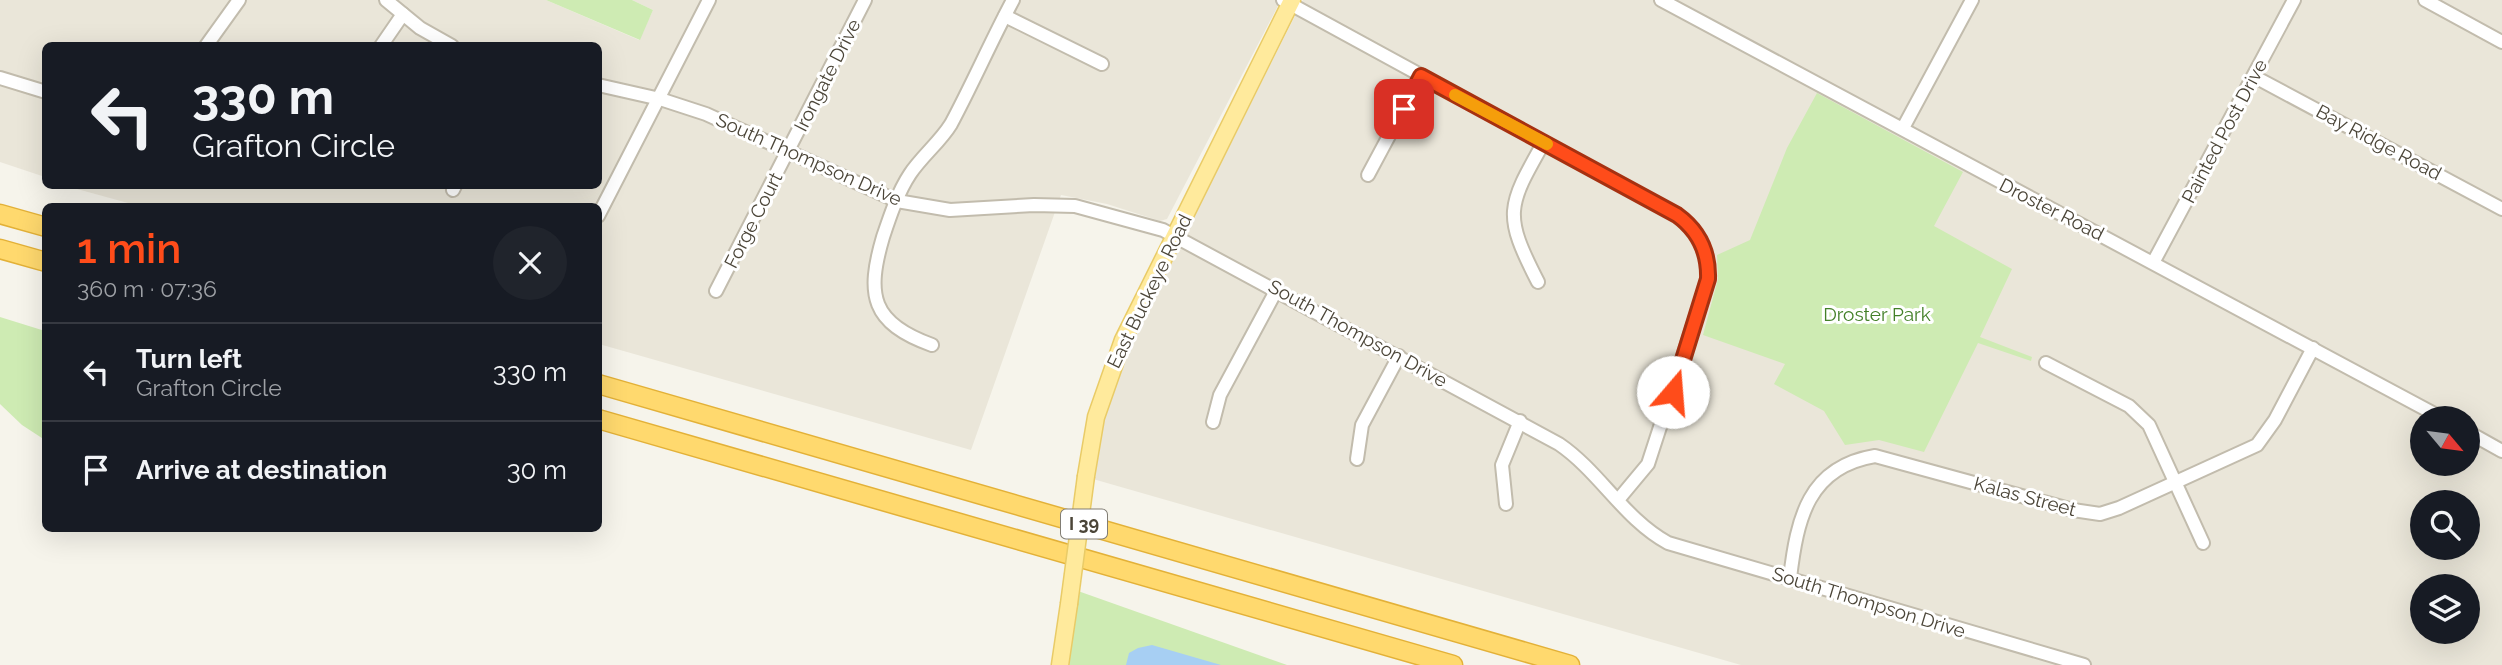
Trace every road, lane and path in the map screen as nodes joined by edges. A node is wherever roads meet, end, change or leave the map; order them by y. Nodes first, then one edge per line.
1 (239, 0) edge
2 (386, 0) edge
3 (709, 0) edge
4 (865, 0) edge
5 (1013, 0) edge
6 (1661, 0) edge
7 (1972, 0) edge
8 (2294, 0) edge
9 (2425, 0) edge
10 (1289, 1) edge
11 (403, 14) junction
12 (1005, 16) junction
13 (209, 42) edge
14 (384, 42) edge
15 (446, 42) edge
16 (2502, 42) edge
17 (1102, 64) dead end
18 (1421, 76) junction
19 (2255, 77) junction
20 (0, 78) edge
21 (602, 86) edge
22 (42, 91) edge
23 (660, 99) junction
24 (1903, 128) junction
25 (1544, 142) junction
26 (789, 150) junction
27 (1368, 175) dead end
28 (897, 201) junction
29 (602, 208) edge
30 (2502, 209) edge
31 (0, 214) edge
32 (42, 226) edge
33 (1170, 233) junction
34 (0, 249) edge
35 (42, 261) edge
36 (2154, 261) junction
37 (1538, 282) dead end
38 (1276, 289) junction
39 (716, 291) dead end
40 (932, 345) dead end
41 (2313, 348) junction
42 (1399, 356) junction
43 (2046, 363) dead end
44 (602, 385) edge
45 (2420, 406) edge
46 (602, 420) edge
47 (1520, 421) junction
48 (1213, 422) dead end
49 (2480, 439) edge
50 (2502, 451) edge
51 (1357, 459) dead end
52 (2176, 482) junction
53 (1618, 500) junction
54 (1506, 504) dead end
55 (2203, 543) dead end
56 (1790, 578) junction
57 (1060, 665) edge
58 (1453, 665) edge
59 (1570, 665) edge
60 (2084, 665) edge

1 - 13 street
2 - 11 street
3 - 23 street
4 - 26 street, Irongate Drive
5 - 12 street
6 - 24 street, Droster Road
7 - 24 street
8 - 19 street, Painted Post Drive
9 - 16 street
10 - 18 street
10 - 33 main road, East Buckeye Road
11 - 14 street
11 - 15 street
12 - 17 street
12 - 28 street
18 - 25 street
18 - 27 street
19 - 30 street, Bay Ridge Road
19 - 36 street, Painted Post Drive
20 - 22 street
21 - 23 street, South Thompson Drive
23 - 26 street, South Thompson Drive
23 - 29 street
24 - 36 street, Droster Road
25 - 37 street
25 - 53 street
26 - 28 street, South Thompson Drive
26 - 39 street, Forge Court
28 - 33 street, South Thompson Drive
28 - 40 street
31 - 32 highway
33 - 38 street, South Thompson Drive
33 - 57 main road, East Buckeye Road, bridge
34 - 35 highway
36 - 41 street, Droster Road
38 - 42 street, South Thompson Drive
38 - 48 street
41 - 45 street, Droster Road
41 - 52 street, Kalas Street
42 - 47 street, South Thompson Drive
42 - 51 street
43 - 52 street
44 - 59 highway, I 39
46 - 58 highway, I 39
47 - 53 street, South Thompson Drive
47 - 54 street
49 - 50 street
52 - 55 street
52 - 56 street, Kalas Street
53 - 56 street, South Thompson Drive
56 - 60 street, South Thompson Drive

